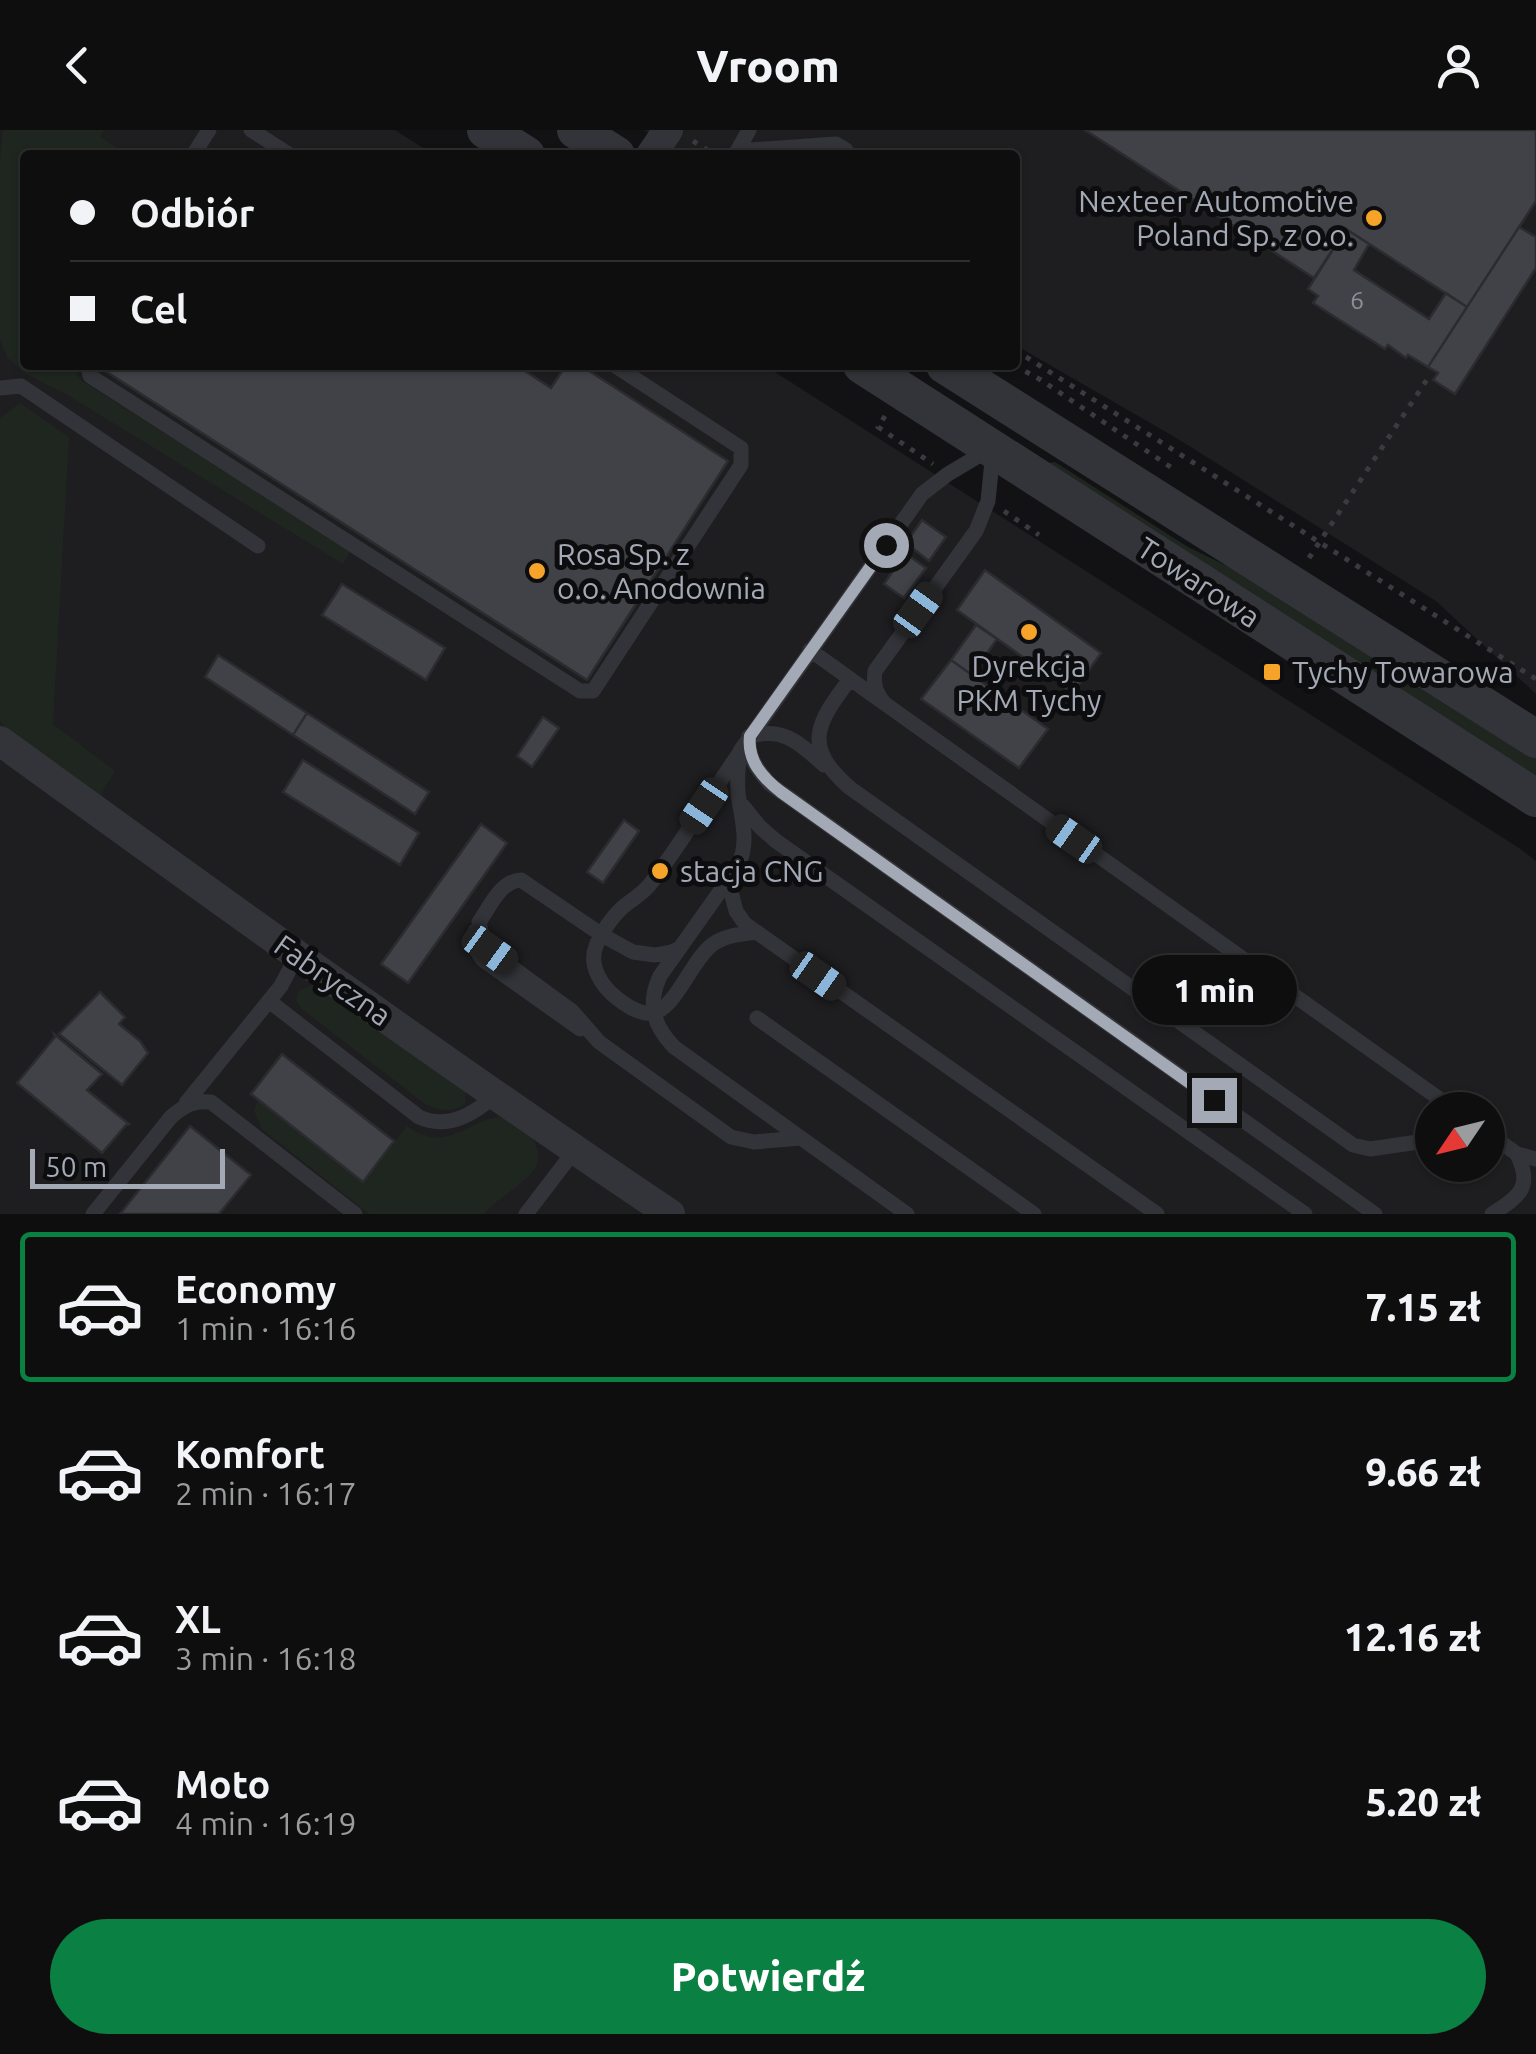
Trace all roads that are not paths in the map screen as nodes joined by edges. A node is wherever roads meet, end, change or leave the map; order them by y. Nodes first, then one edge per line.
1 (252, 130) edge
2 (486, 130) edge
3 (576, 130) edge
4 (676, 132) edge
5 (268, 149) edge
6 (518, 150) edge
7 (608, 150) edge
8 (656, 150) edge
9 (769, 150) edge
10 (846, 150) dead end
11 (89, 370) edge
12 (622, 370) edge
13 (870, 370) edge
14 (952, 370) edge
15 (0, 388) edge
16 (1017, 411) junction
17 (994, 448) junction
18 (258, 546) dead end
19 (810, 650) junction
20 (850, 679) junction
21 (884, 703) junction
22 (750, 736) junction
23 (1536, 739) edge
24 (0, 741) edge
25 (740, 751) junction
26 (834, 774) junction
27 (739, 798) junction
28 (1536, 798) edge
29 (728, 880) junction
30 (757, 932) junction
31 (602, 935) junction
32 (680, 948) junction
33 (297, 955) junction
34 (269, 1001) junction
35 (654, 1013) junction
36 (757, 1018) dead end
37 (1430, 1092) edge
38 (496, 1094) junction
39 (183, 1107) junction
40 (801, 1138) junction
41 (1415, 1142) edge
42 (1505, 1146) edge
43 (575, 1150) junction
44 (1516, 1154) junction
45 (1536, 1159) edge
46 (93, 1214) edge
47 (355, 1214) edge
48 (526, 1214) edge
49 (670, 1214) edge
50 (907, 1214) edge
51 (1034, 1214) edge
52 (1157, 1214) edge
53 (1305, 1214) edge
54 (1374, 1214) edge
55 (1492, 1214) edge

1 - 5 lane
2 - 6 street
3 - 7 street
4 - 8 street
9 - 10 lane
11 - 12 lane
13 - 17 street, Towarowa
14 - 16 street, Towarowa
15 - 18 lane
16 - 17 street
16 - 23 street, Towarowa
17 - 19 lane
17 - 21 lane
17 - 28 street, Towarowa
19 - 20 lane
19 - 22 lane
20 - 21 lane
20 - 26 lane
21 - 37 lane
22 - 25 lane
22 - 26 lane
22 - 54 lane
24 - 33 street, Fabryczna
25 - 27 lane
25 - 31 lane
26 - 41 lane
27 - 29 lane
27 - 53 lane
29 - 30 lane
29 - 32 lane
30 - 35 lane
30 - 52 lane
31 - 32 lane
31 - 35 lane
31 - 40 lane
32 - 35 lane
33 - 34 lane
33 - 38 street, Fabryczna
34 - 38 lane
34 - 39 lane
35 - 40 lane
36 - 51 lane
38 - 43 street, Fabryczna
39 - 46 lane
39 - 47 lane
40 - 50 lane
42 - 44 lane
43 - 48 lane
43 - 49 street, Fabryczna
44 - 45 lane
44 - 55 lane

